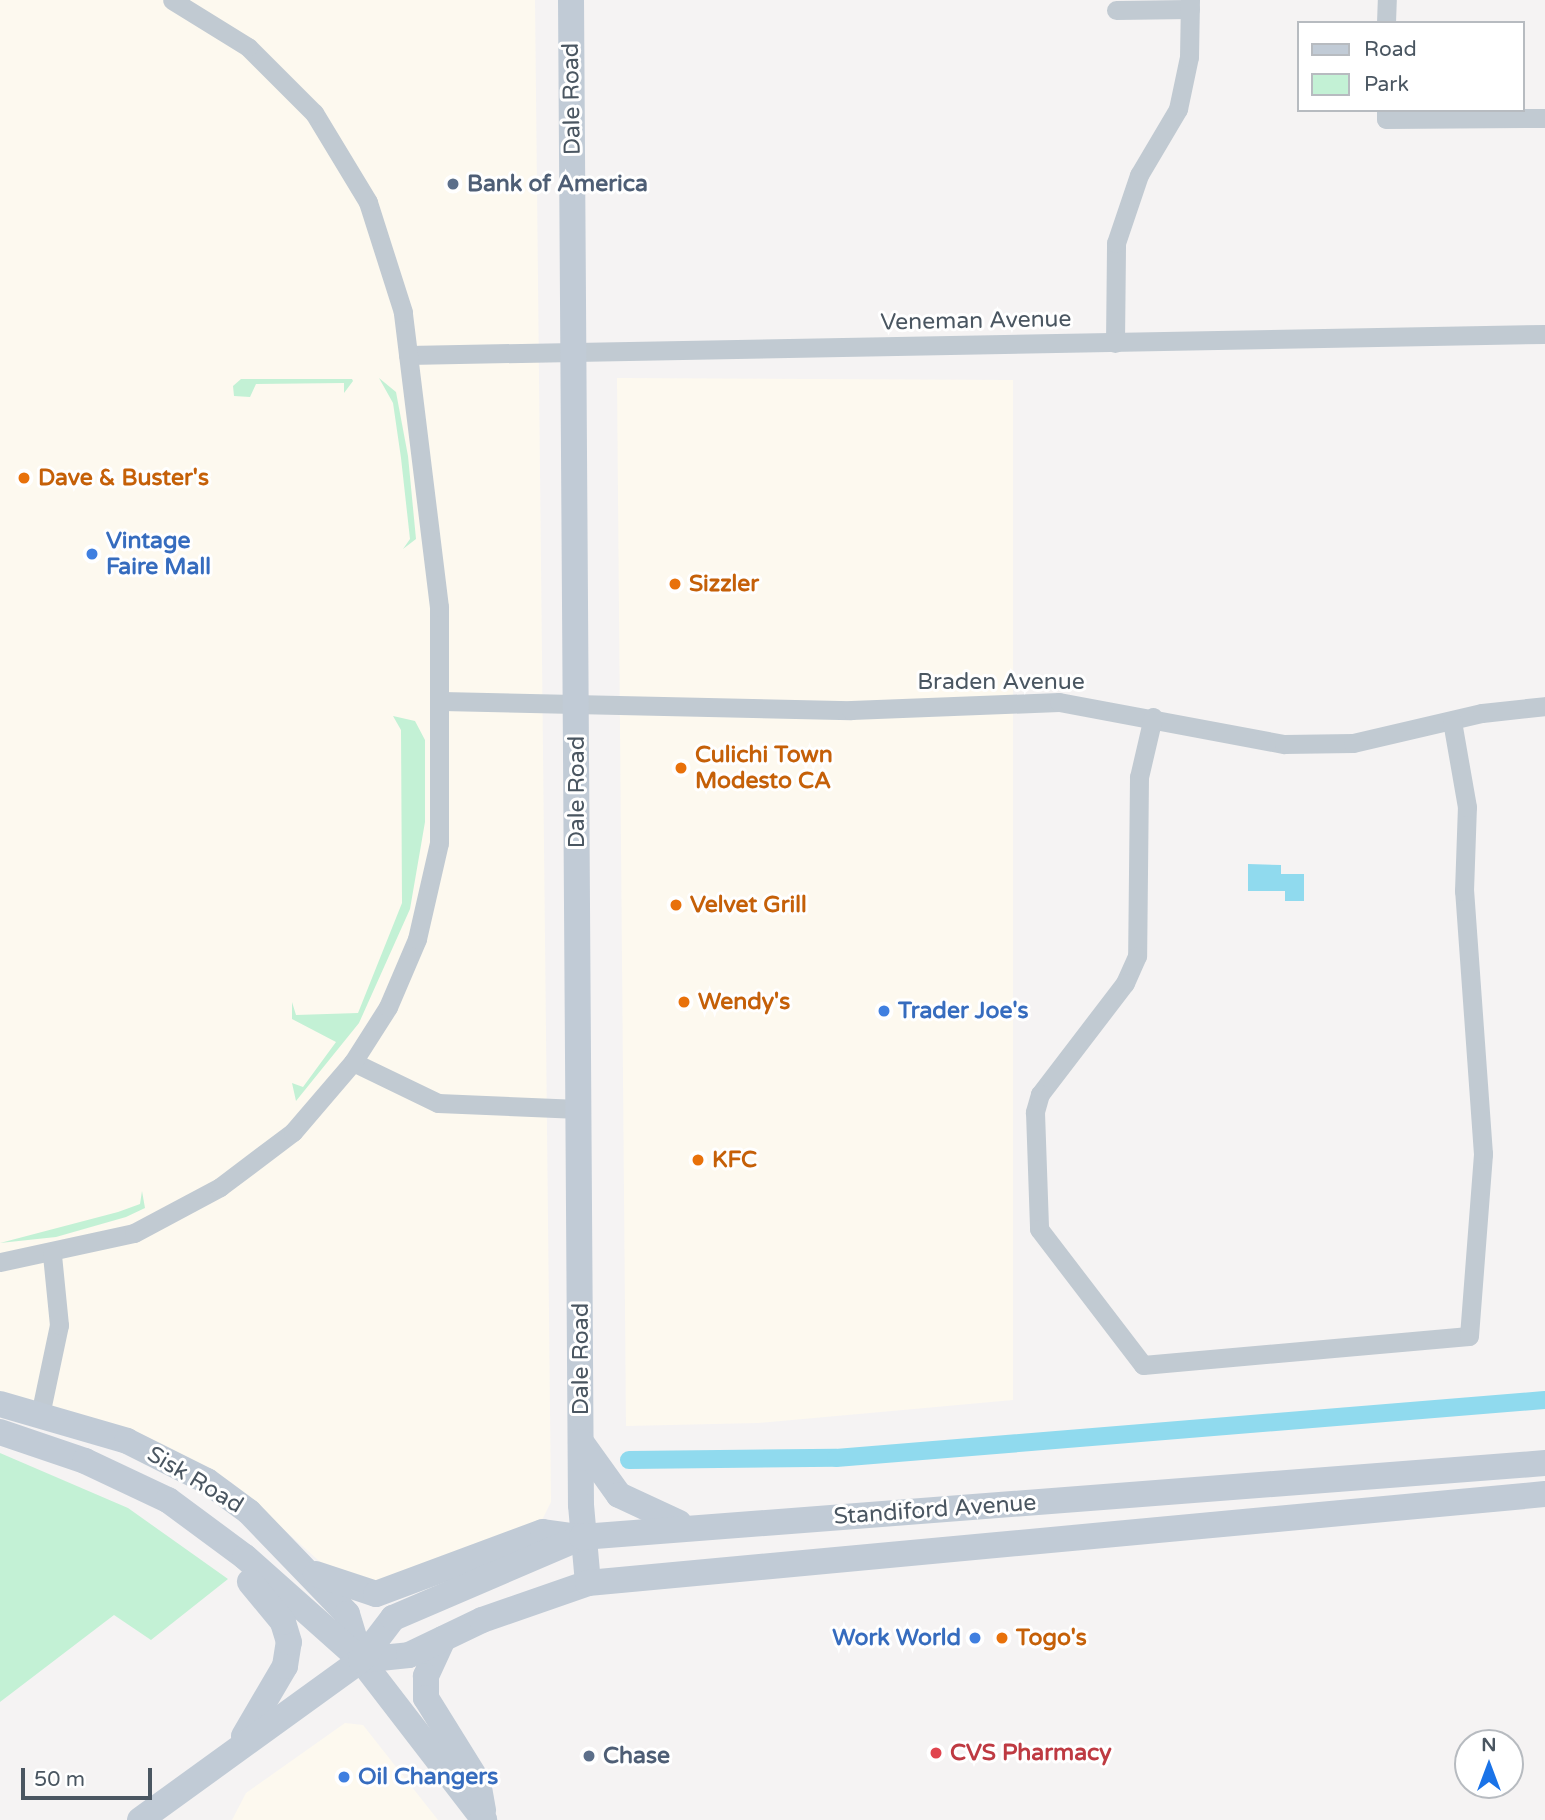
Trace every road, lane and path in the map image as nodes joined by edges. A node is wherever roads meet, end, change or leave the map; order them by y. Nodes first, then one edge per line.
1 (172, 0) edge
2 (571, 0) edge
3 (1387, 0) edge
4 (1190, 5) edge
5 (1116, 10) dead end
6 (1387, 21) edge
7 (1386, 114) edge
8 (1545, 118) edge
9 (1545, 334) edge
10 (1115, 343) junction
11 (573, 352) junction
12 (408, 355) junction
13 (576, 700) junction
14 (442, 701) junction
15 (1545, 706) edge
16 (1153, 718) junction
17 (1452, 722) junction
18 (353, 1062) junction
19 (579, 1109) junction
20 (52, 1255) junction
21 (0, 1262) edge
22 (0, 1404) edge
23 (40, 1415) junction
24 (0, 1432) edge
25 (581, 1442) junction
26 (85, 1461) junction
27 (1545, 1463) edge
28 (1545, 1494) edge
29 (687, 1526) junction
30 (582, 1537) junction
31 (303, 1568) junction
32 (589, 1583) junction
33 (443, 1639) junction
34 (361, 1660) junction
35 (241, 1741) junction
36 (139, 1820) edge
37 (484, 1820) edge

1 - 12 street
2 - 11 main road, Dale Road
3 - 6 street
4 - 5 street
4 - 10 street
7 - 8 street
9 - 10 street, Veneman Avenue
10 - 11 street, Veneman Avenue
11 - 12 street, Veneman Avenue
11 - 13 main road, Dale Road
12 - 14 street
13 - 14 street, Braden Avenue
13 - 16 street, Braden Avenue
13 - 19 main road, Dale Road
14 - 18 street
15 - 17 street, Braden Avenue
16 - 17 street, Braden Avenue
16 - 17 street
18 - 19 street
18 - 20 street
19 - 25 main road, Dale Road
20 - 21 street
20 - 23 street
22 - 23 main road, Sisk Road
23 - 31 main road, Sisk Road
24 - 26 main road, Sisk Road
25 - 29 main road
25 - 30 main road, Dale Road
26 - 34 main road, Sisk Road
26 - 35 main road
27 - 29 main road, Standiford Avenue
28 - 32 main road, Standiford Avenue
29 - 30 main road, Standiford Avenue
30 - 31 main road
30 - 32 main road, Dale Road
30 - 34 main road, Standiford Avenue
31 - 34 main road, Sisk Road
32 - 33 main road, Standiford Avenue
33 - 34 main road, Standiford Avenue
33 - 37 main road
34 - 35 main road, Standiford Avenue
34 - 37 main road, Sisk Road
35 - 36 main road, Standiford Avenue

